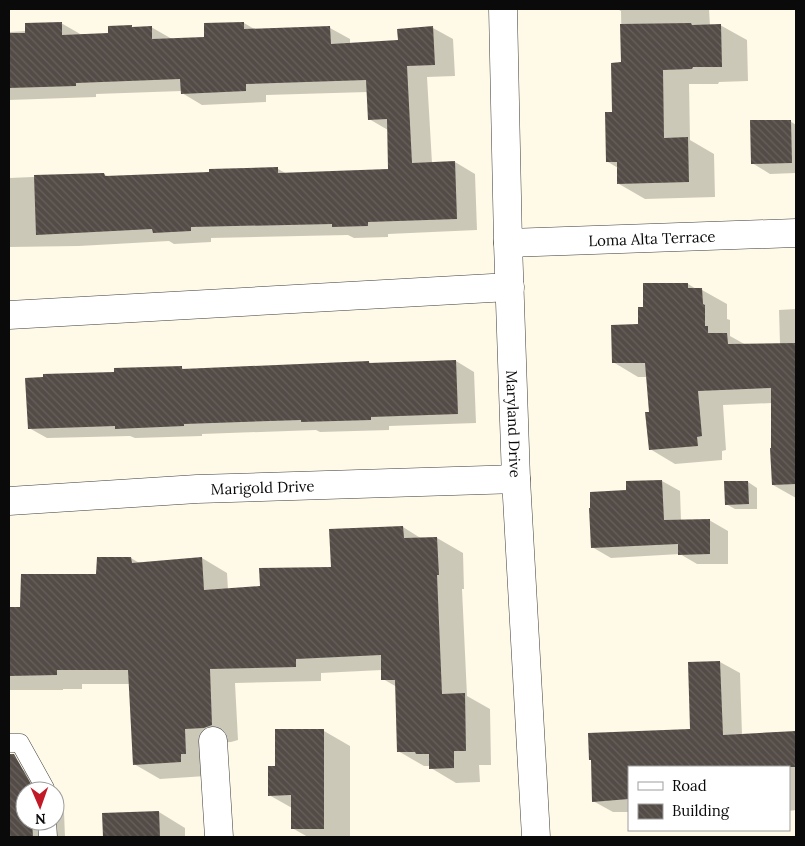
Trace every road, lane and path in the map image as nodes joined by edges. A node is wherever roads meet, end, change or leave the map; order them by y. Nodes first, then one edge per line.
1 (503, 9) edge
2 (796, 233) edge
3 (508, 244) junction
4 (510, 287) junction
5 (9, 315) edge
6 (516, 479) junction
7 (9, 501) edge
8 (213, 741) dead end
9 (9, 744) edge
10 (41, 781) edge
11 (219, 837) edge
12 (536, 837) edge

1 - 3 street, Maryland Drive
2 - 3 street, Loma Alta Terrace
3 - 4 street, Maryland Drive
4 - 5 street
4 - 6 street, Maryland Drive
6 - 7 street, Marigold Drive
6 - 12 street, Maryland Drive
8 - 11 street
9 - 10 lane

